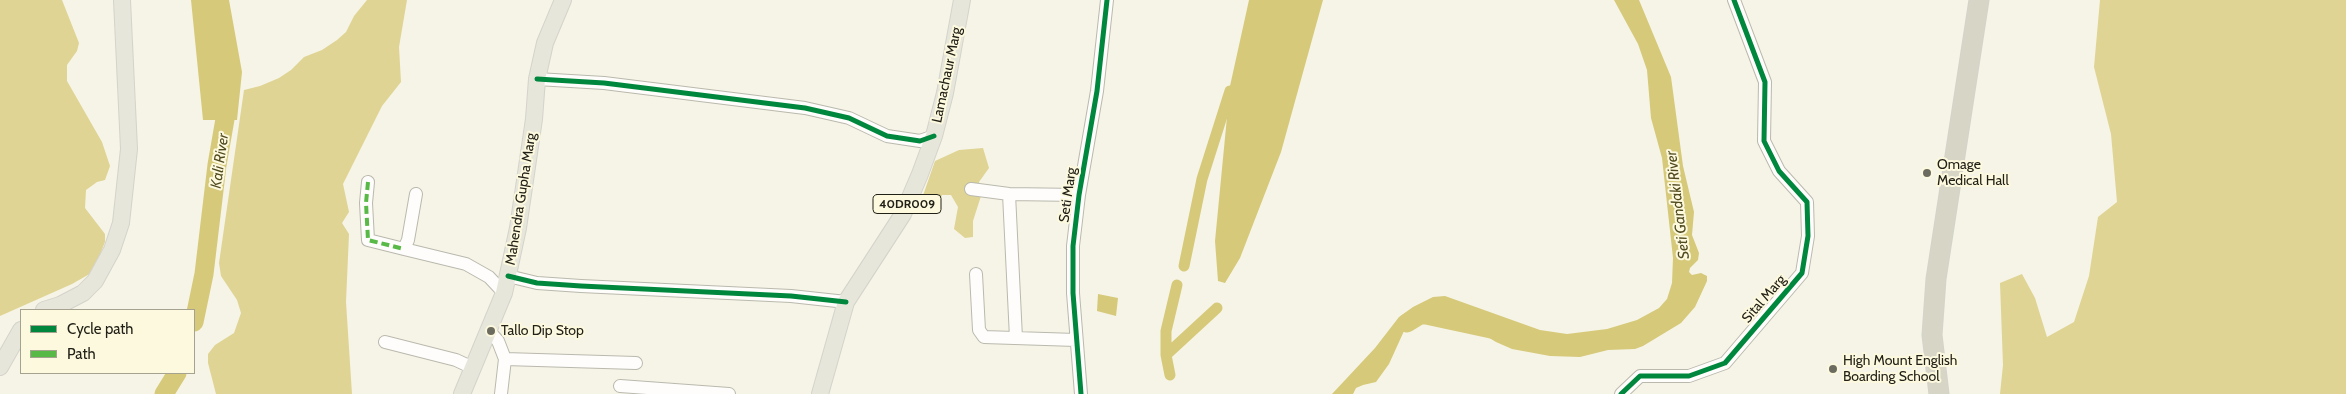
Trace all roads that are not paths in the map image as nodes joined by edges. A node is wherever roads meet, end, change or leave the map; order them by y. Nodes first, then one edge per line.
1 (122, 0) edge
2 (563, 0) edge
3 (962, 0) edge
4 (1107, 0) edge
5 (1734, 0) edge
6 (1979, 0) edge
7 (537, 79) junction
8 (934, 136) junction
9 (368, 182) dead end
10 (971, 189) dead end
11 (416, 194) dead end
12 (1009, 194) junction
13 (1079, 195) junction
14 (404, 249) junction
15 (976, 274) dead end
16 (508, 276) junction
17 (504, 293) junction
18 (846, 302) junction
19 (47, 309) edge
20 (489, 331) junction
21 (20, 332) edge
22 (1016, 338) junction
23 (1076, 340) junction
24 (385, 342) dead end
25 (505, 359) junction
26 (636, 363) dead end
27 (0, 367) edge
28 (473, 368) junction
29 (620, 386) dead end
30 (1934, 390) edge
31 (462, 394) edge
32 (501, 394) edge
33 (729, 394) edge
34 (820, 394) edge
35 (1081, 394) edge
36 (1621, 394) edge

1 - 19 main road
2 - 7 main road, Mahendra Gupha Marg
3 - 8 main road, Lamachaur Marg / 40DR009
4 - 13 street, Seti Marg
5 - 36 street, Sital Marg
6 - 30 highway
7 - 8 street
7 - 16 main road, Mahendra Gupha Marg
8 - 18 main road, Lamachaur Marg / 40DR009
9 - 14 street
10 - 12 street
11 - 14 street
12 - 13 street
12 - 22 street
13 - 23 street, Seti Marg
14 - 17 street
15 - 22 street
16 - 17 main road, Mahendra Gupha Marg
16 - 18 street
17 - 20 main road, Mahendra Gupha Marg
18 - 34 main road, Lamachaur Marg / 40DR009
20 - 25 street
20 - 28 main road, Mahendra Gupha Marg
21 - 27 main road
22 - 23 street
23 - 35 street, Seti Marg
24 - 28 street
25 - 26 street
25 - 32 street
28 - 31 main road, Mahendra Gupha Marg
29 - 33 street

